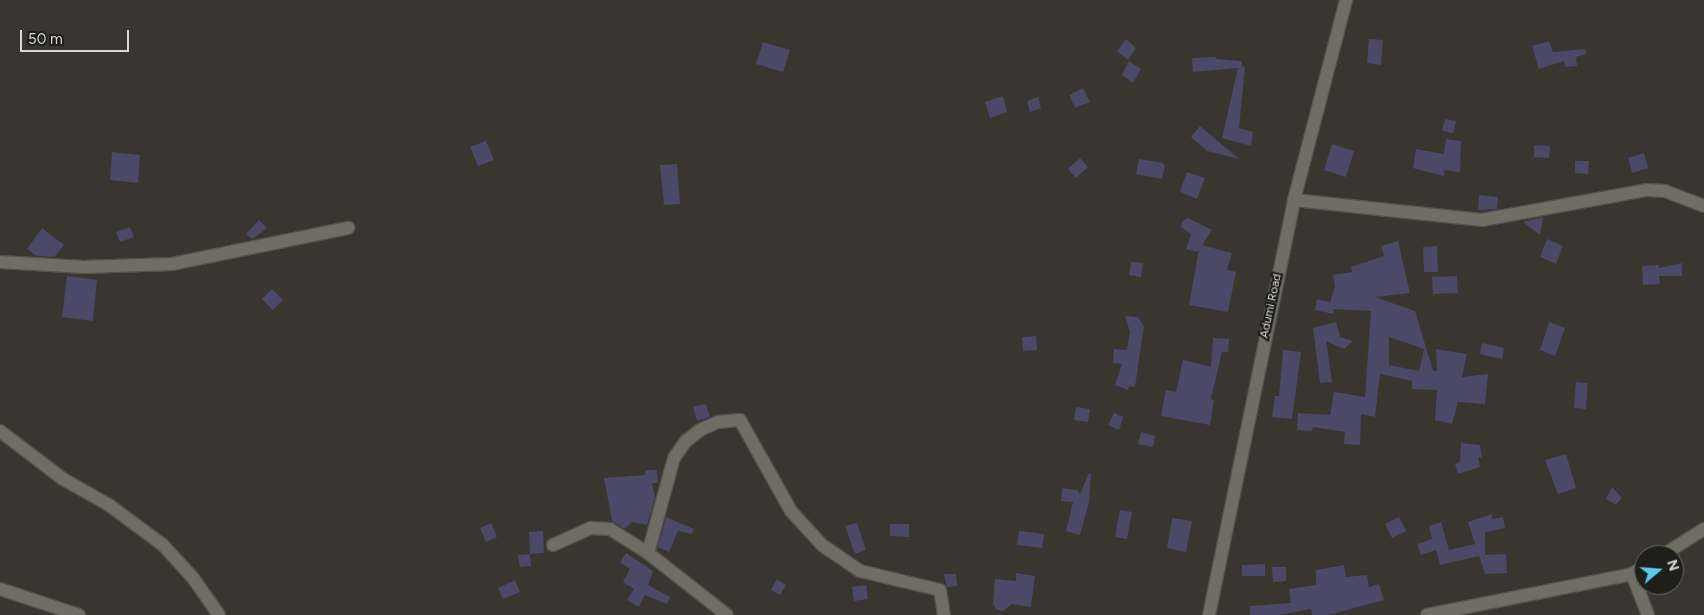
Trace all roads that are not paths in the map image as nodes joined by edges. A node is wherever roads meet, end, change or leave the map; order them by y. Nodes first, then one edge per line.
1 (1346, 0) edge
2 (1294, 200) junction
3 (1704, 206) edge
4 (348, 228) dead end
5 (0, 262) edge
6 (0, 431) edge
7 (1704, 529) edge
8 (553, 545) dead end
9 (1679, 545) edge
10 (648, 553) junction
11 (1632, 574) joint
12 (0, 589) edge
13 (79, 615) edge
14 (219, 615) edge
15 (726, 615) edge
16 (944, 615) edge
17 (1209, 615) edge
18 (1427, 615) edge
19 (1648, 615) edge

1 - 2 street, Adumi Road
2 - 3 street
2 - 17 street, Adumi Road
4 - 5 street
6 - 14 street
7 - 9 street
8 - 10 street
10 - 15 street
10 - 16 street
11 - 18 street
11 - 19 street
12 - 13 street

